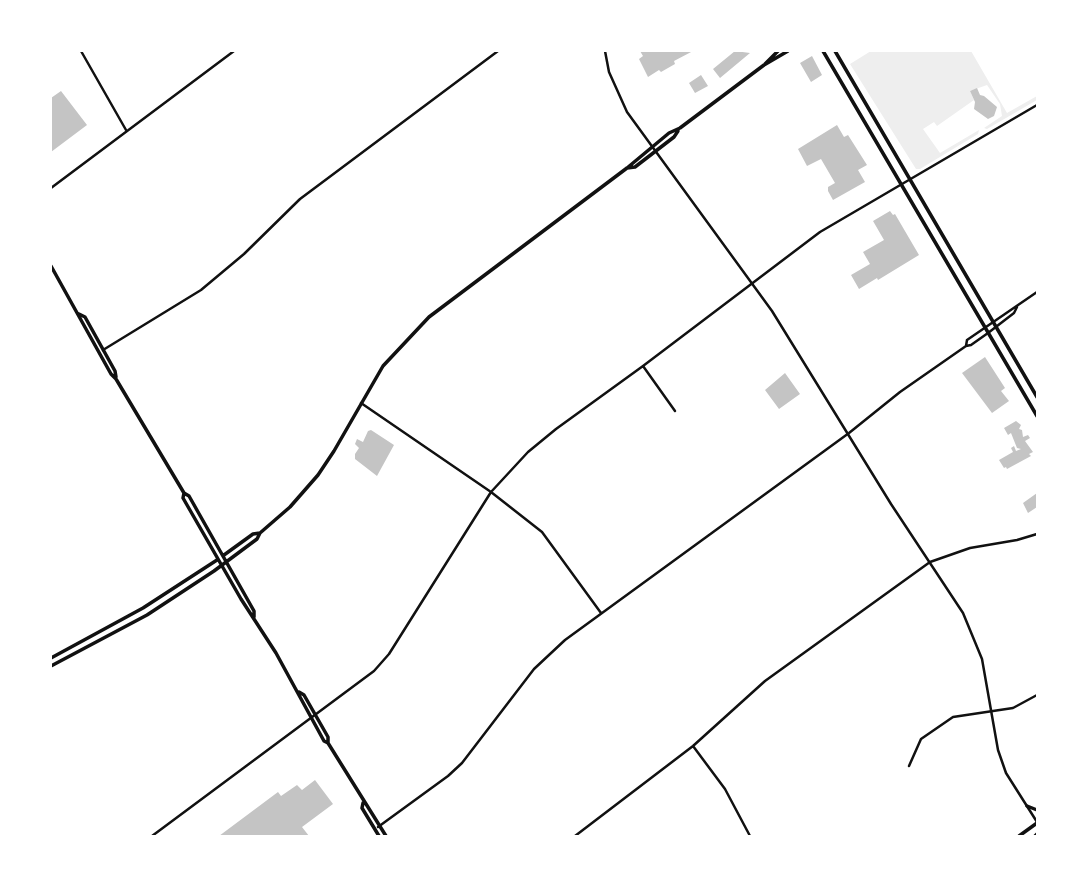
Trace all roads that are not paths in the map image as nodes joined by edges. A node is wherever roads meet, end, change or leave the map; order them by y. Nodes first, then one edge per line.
1 (81, 51) edge
2 (234, 51) edge
3 (498, 51) edge
4 (605, 51) edge
5 (778, 51) edge
6 (788, 51) edge
7 (823, 51) edge
8 (835, 51) edge
9 (765, 64) junction
10 (1037, 105) edge
11 (680, 128) junction
12 (127, 130) junction
13 (653, 145) junction
14 (657, 150) junction
15 (627, 168) junction
16 (910, 180) junction
17 (901, 185) junction
18 (51, 188) edge
19 (51, 266) edge
20 (752, 282) junction
21 (1037, 292) edge
22 (1017, 307) junction
23 (994, 321) junction
24 (997, 327) junction
25 (985, 328) junction
26 (988, 333) junction
27 (965, 346) junction
28 (101, 351) junction
29 (643, 366) junction
30 (1037, 397) edge
31 (361, 402) junction
32 (675, 411) dead end
33 (1037, 416) edge
34 (849, 433) junction
35 (491, 492) junction
36 (184, 493) junction
37 (260, 533) junction
38 (1037, 534) edge
39 (223, 556) junction
40 (218, 559) junction
41 (226, 561) junction
42 (930, 562) junction
43 (221, 565) junction
44 (601, 612) junction
45 (254, 617) junction
46 (51, 658) edge
47 (51, 666) edge
48 (1037, 695) edge
49 (990, 711) junction
50 (313, 716) junction
51 (693, 746) junction
52 (909, 766) dead end
53 (363, 803) junction
54 (1027, 806) junction
55 (1037, 810) edge
56 (1037, 822) edge
57 (379, 825) junction
58 (375, 829) junction
59 (152, 836) edge
60 (379, 836) edge
61 (386, 836) edge
62 (575, 836) edge
63 (750, 836) edge
64 (1019, 836) edge

1 - 12 street
2 - 12 street
3 - 28 street
4 - 13 street
5 - 9 main road
6 - 9 main road
7 - 17 main road
8 - 16 main road
9 - 11 main road
10 - 16 street
11 - 13 main road
11 - 14 main road
12 - 18 street
13 - 14 street
13 - 15 main road
14 - 15 main road
14 - 20 street
15 - 31 main road
16 - 17 street
16 - 23 main road
17 - 20 street
17 - 25 main road
19 - 28 main road
20 - 29 street
20 - 34 street
21 - 22 street
22 - 23 street
22 - 24 street
23 - 24 main road
23 - 25 street
24 - 26 street
24 - 30 main road
25 - 26 main road
25 - 27 street
26 - 27 street
26 - 33 main road
27 - 34 street
28 - 36 main road
29 - 32 street
29 - 35 street
31 - 35 street
31 - 37 main road
34 - 42 street
34 - 44 street
35 - 44 street
35 - 50 street
36 - 39 main road
36 - 40 main road
37 - 39 main road
37 - 41 main road
38 - 42 street
39 - 40 main road
39 - 41 main road
40 - 43 main road
40 - 46 main road
41 - 43 main road
41 - 45 main road
42 - 49 street
42 - 51 street
43 - 45 main road
43 - 47 main road
44 - 57 street
45 - 50 main road
48 - 49 street
49 - 52 street
49 - 54 street
50 - 53 main road
50 - 59 street
51 - 62 street
51 - 63 street
53 - 57 main road
53 - 58 main road
54 - 55 main road
54 - 56 street
56 - 64 main road
57 - 58 street
57 - 61 main road
58 - 60 main road

